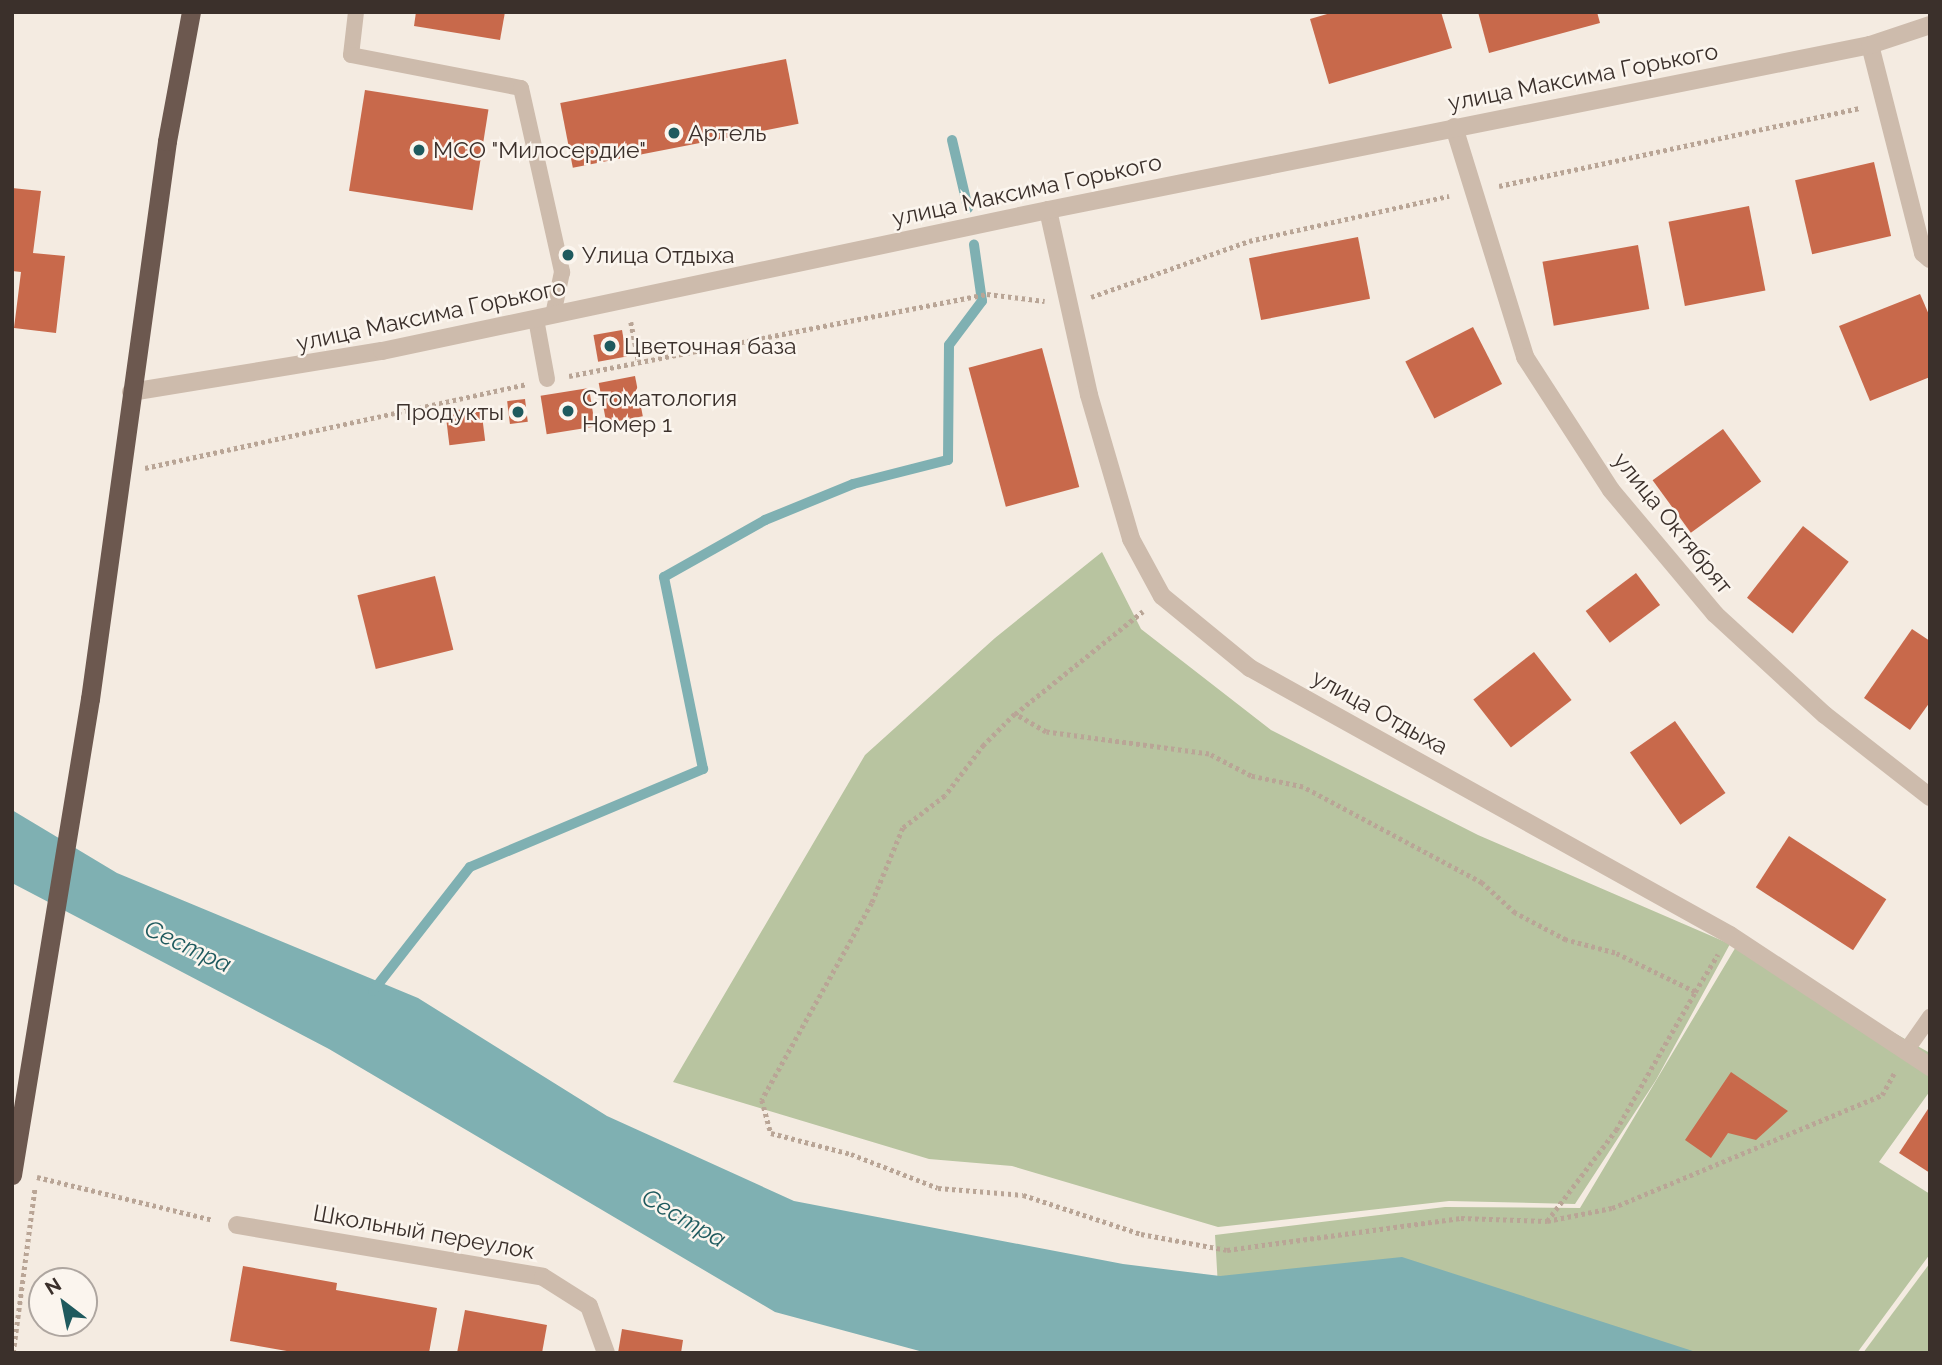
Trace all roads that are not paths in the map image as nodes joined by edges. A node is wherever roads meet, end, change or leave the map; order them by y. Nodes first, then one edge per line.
1 (191, 12) edge
2 (356, 12) edge
3 (1930, 25) edge
4 (1870, 45) junction
5 (1454, 127) junction
6 (1048, 210) junction
7 (1930, 259) edge
8 (544, 317) junction
9 (547, 379) dead end
10 (131, 392) junction
11 (1930, 797) edge
12 (1930, 1017) edge
13 (1906, 1051) junction
14 (1930, 1067) edge
15 (13, 1173) edge
16 (237, 1225) road end
17 (606, 1353) edge

1 - 10 highway
2 - 8 lane
3 - 4 street, улица Максима Горького
4 - 5 street, улица Максима Горького
4 - 7 street
5 - 6 street, улица Максима Горького
5 - 11 street, улица Октябрят
6 - 8 street, улица Максима Горького
6 - 13 street, улица Отдыха
8 - 9 lane
8 - 10 street, улица Максима Горького
10 - 15 highway
12 - 13 lane
13 - 14 street, улица Отдыха
16 - 17 street, Школьный переулок

